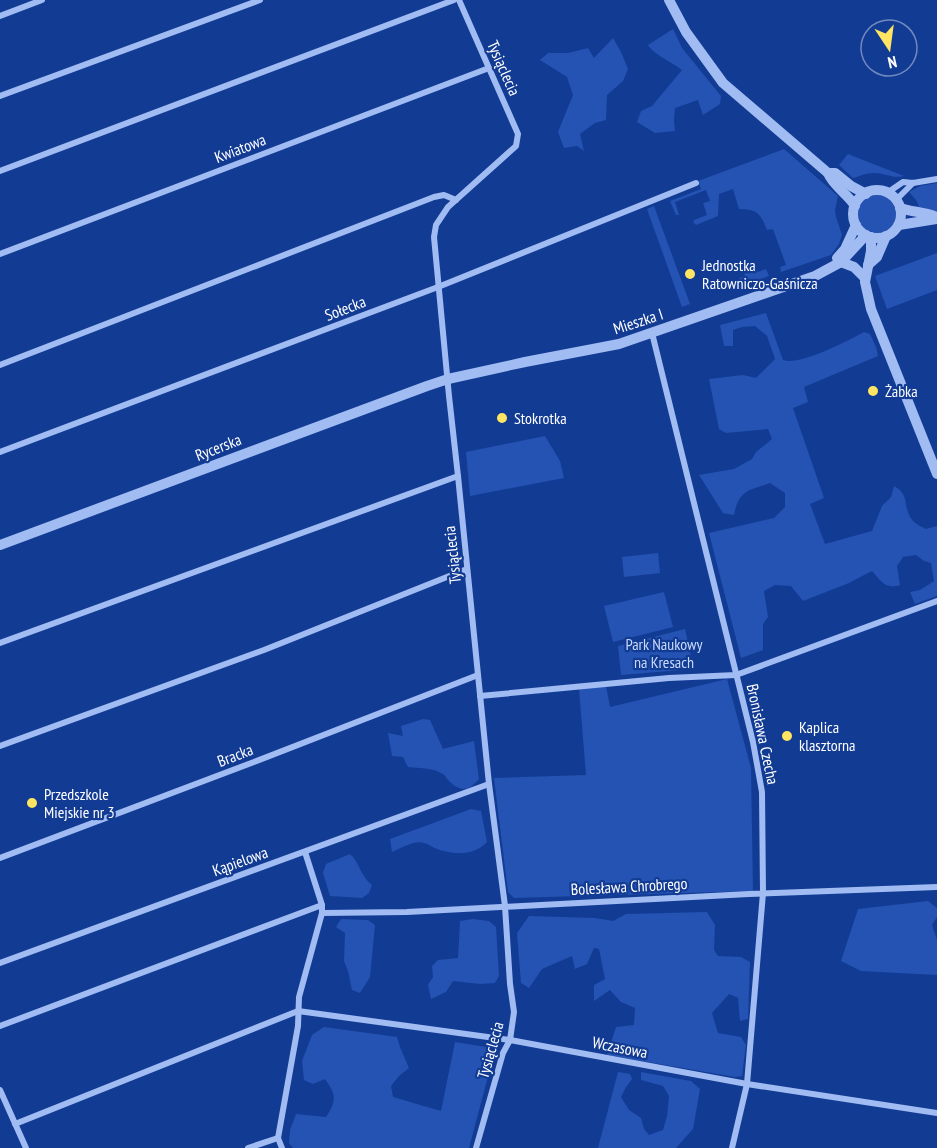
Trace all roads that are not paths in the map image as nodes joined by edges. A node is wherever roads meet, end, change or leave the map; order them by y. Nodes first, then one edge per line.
1 (42, 0) edge
2 (260, 0) edge
3 (454, 0) edge
4 (459, 0) edge
5 (669, 0) edge
6 (0, 16) edge
7 (489, 68) junction
8 (0, 96) edge
9 (0, 171) edge
10 (828, 173) junction
11 (937, 179) edge
12 (696, 183) dead end
13 (914, 183) junction
14 (887, 193) junction
15 (866, 194) junction
16 (456, 200) junction
17 (898, 204) junction
18 (855, 206) junction
19 (937, 218) edge
20 (856, 225) junction
21 (898, 225) junction
22 (868, 236) junction
23 (886, 236) junction
24 (0, 254) edge
25 (841, 262) junction
26 (868, 265) junction
27 (830, 267) junction
28 (865, 278) junction
29 (438, 287) junction
30 (652, 333) junction
31 (0, 365) edge
32 (448, 380) junction
33 (0, 452) edge
34 (937, 474) edge
35 (458, 476) junction
36 (0, 545) edge
37 (467, 569) junction
38 (937, 602) edge
39 (0, 643) edge
40 (478, 675) junction
41 (736, 675) junction
42 (480, 696) junction
43 (0, 746) edge
44 (489, 784) junction
45 (304, 852) junction
46 (0, 858) edge
47 (937, 887) edge
48 (763, 893) junction
49 (322, 905) junction
50 (505, 906) junction
51 (322, 913) junction
52 (0, 963) edge
53 (298, 1011) junction
54 (0, 1026) edge
55 (510, 1040) junction
56 (747, 1084) junction
57 (0, 1090) edge
58 (937, 1113) edge
59 (15, 1124) junction
60 (278, 1138) junction
61 (26, 1148) edge
62 (248, 1148) edge
63 (282, 1148) edge
64 (476, 1148) edge
65 (732, 1148) edge

1 - 6 street
2 - 8 street
3 - 9 street
4 - 7 street, Tysiąclecia
5 - 10 street
7 - 16 street, Tysiąclecia
7 - 24 street, Kwiatowa
10 - 15 street
10 - 18 street
11 - 13 street
12 - 29 street, Sołecka
13 - 14 street
13 - 17 street
14 - 15 street
14 - 17 street
15 - 18 street
16 - 29 street, Tysiąclecia
16 - 31 street
17 - 19 street
17 - 21 street
18 - 20 street
19 - 21 street
20 - 22 street
20 - 27 street, Mieszka I
21 - 23 street
22 - 23 street
22 - 25 street, Mieszka I
22 - 26 street
23 - 26 street
25 - 27 street, Mieszka I
25 - 28 street
26 - 28 street
27 - 30 street, Mieszka I
28 - 34 street
29 - 32 street, Tysiąclecia
29 - 33 street, Sołecka
30 - 32 street, Mieszka I
30 - 41 street, Bronisława Czecha
32 - 35 street, Tysiąclecia
32 - 36 street, Rycerska
35 - 37 street, Tysiąclecia
35 - 39 street
37 - 40 street, Tysiąclecia
37 - 43 street
38 - 41 street
40 - 42 street, Tysiąclecia
40 - 46 street, Bracka
41 - 42 street
41 - 48 street, Bronisława Czecha
42 - 44 street, Tysiąclecia
44 - 45 street, Kąpielowa
44 - 50 street, Tysiąclecia
45 - 49 street
45 - 52 street, Kąpielowa
47 - 48 street, Bolesława Chrobrego
48 - 50 street, Bolesława Chrobrego
48 - 56 street, Bronisława Czecha
49 - 51 street
49 - 54 street
50 - 51 street, Bolesława Chrobrego
50 - 55 street, Tysiąclecia
51 - 53 street
53 - 55 street, Wczasowa
53 - 59 street
53 - 60 street
55 - 56 street, Wczasowa
55 - 64 street, Tysiąclecia
56 - 58 street, Wczasowa
56 - 65 street, Bronisława Czecha
57 - 59 street
59 - 61 street
60 - 62 street
60 - 63 street

